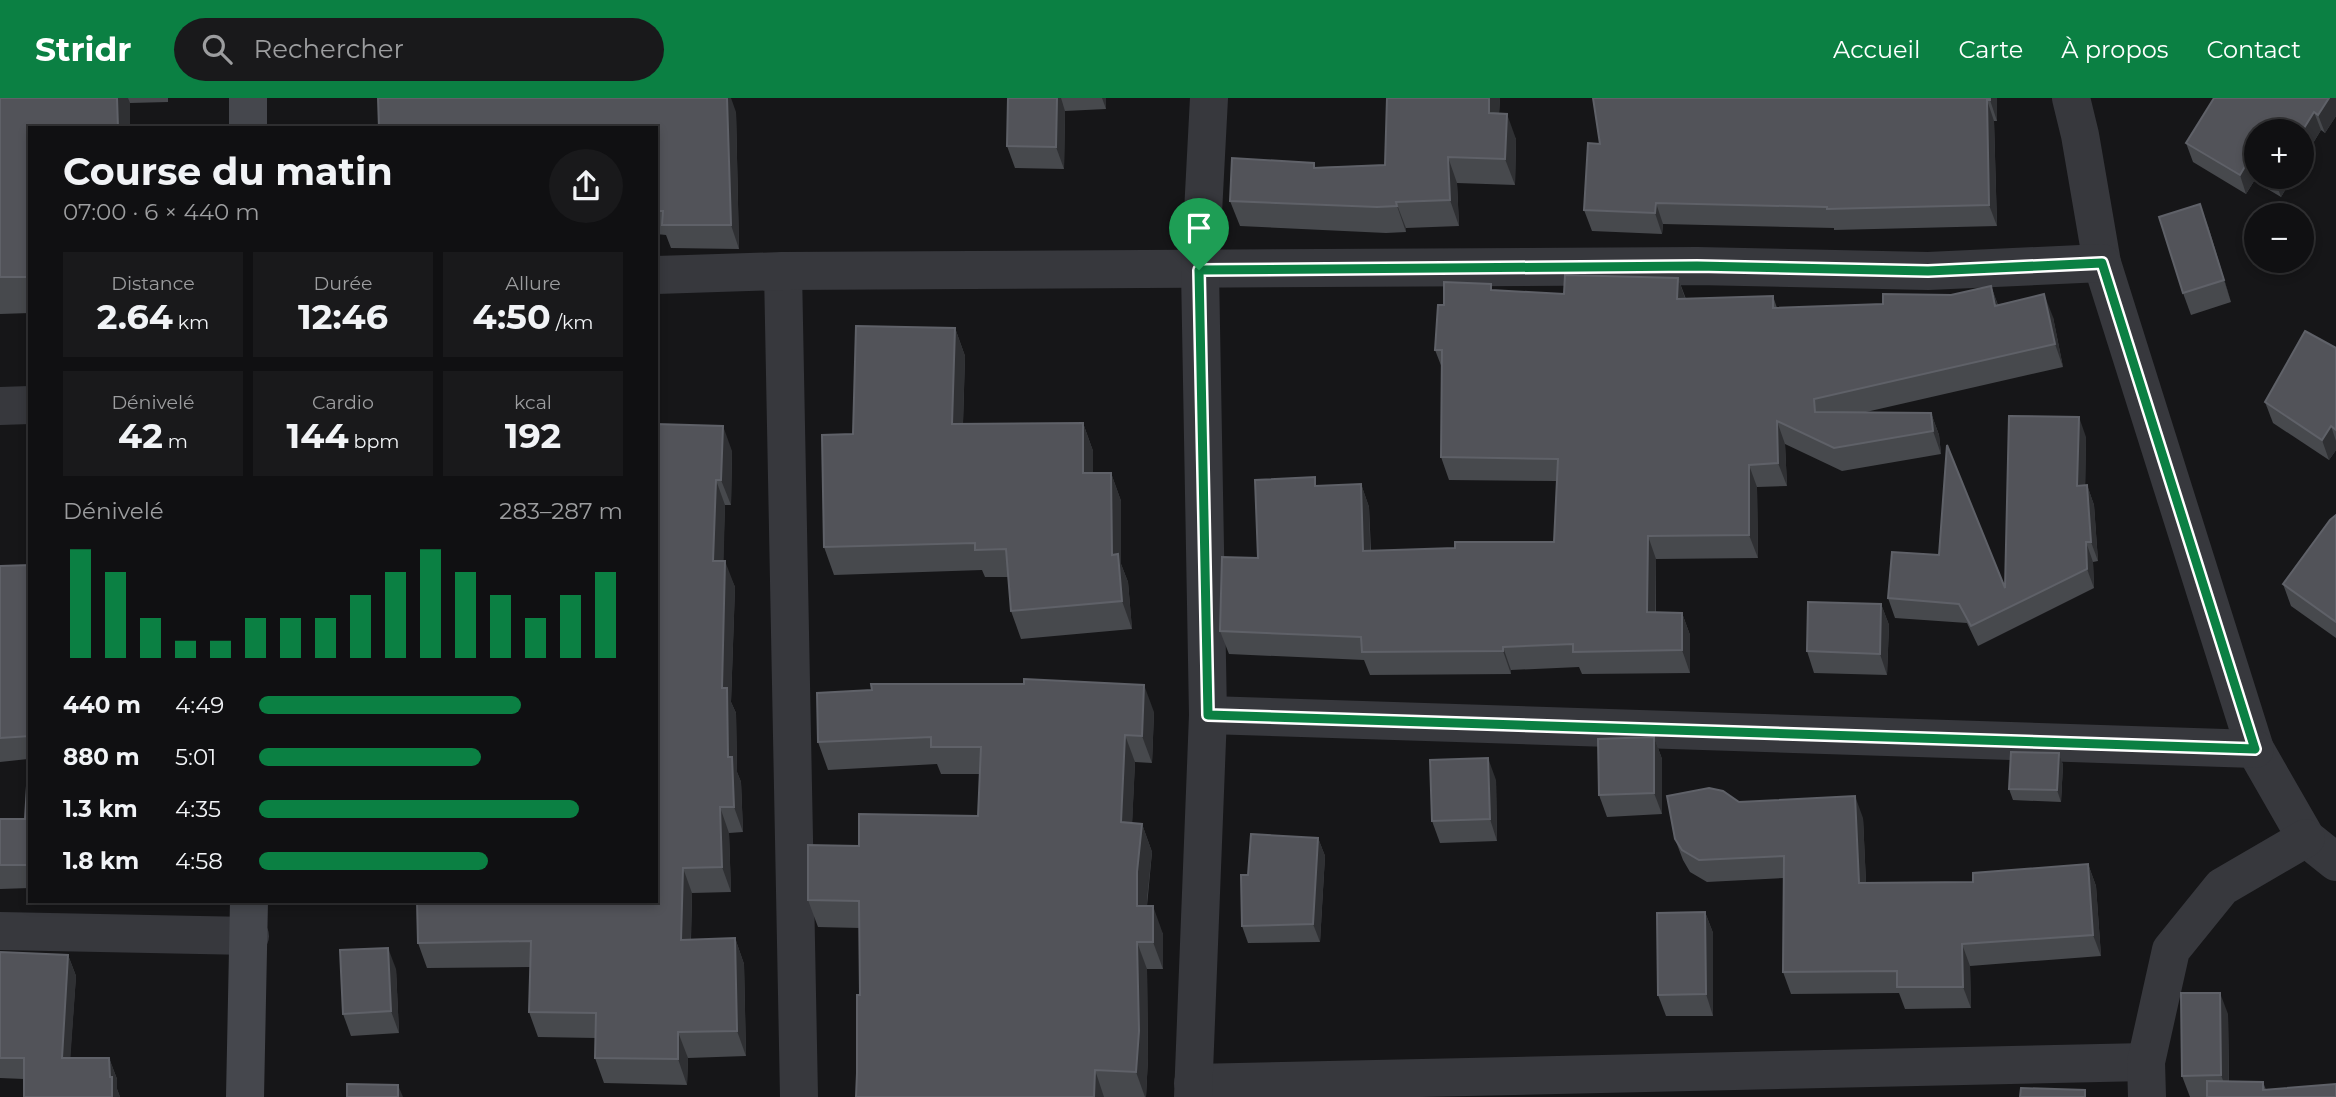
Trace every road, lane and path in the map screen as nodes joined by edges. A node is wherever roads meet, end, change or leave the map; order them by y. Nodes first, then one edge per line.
1 (248, 98) edge
2 (1209, 98) edge
3 (2071, 98) edge
4 (248, 126) edge
5 (2102, 263) junction
6 (1199, 270) junction
7 (783, 271) junction
8 (658, 275) edge
9 (0, 405) edge
10 (28, 405) edge
11 (1208, 715) junction
12 (2255, 749) junction
13 (2306, 838) junction
14 (2336, 862) edge
15 (250, 919) edge
16 (0, 931) edge
17 (2146, 1079) edge
18 (1193, 1090) edge
19 (246, 1097) edge
20 (799, 1097) edge

1 - 4 main road
2 - 6 street
3 - 5 street
5 - 6 street
5 - 12 street
6 - 7 street
6 - 11 street
7 - 8 street
7 - 20 street
9 - 10 street
11 - 12 street
11 - 18 street
12 - 13 street
13 - 14 street
13 - 17 street
15 - 16 street
15 - 19 main road
17 - 18 street

